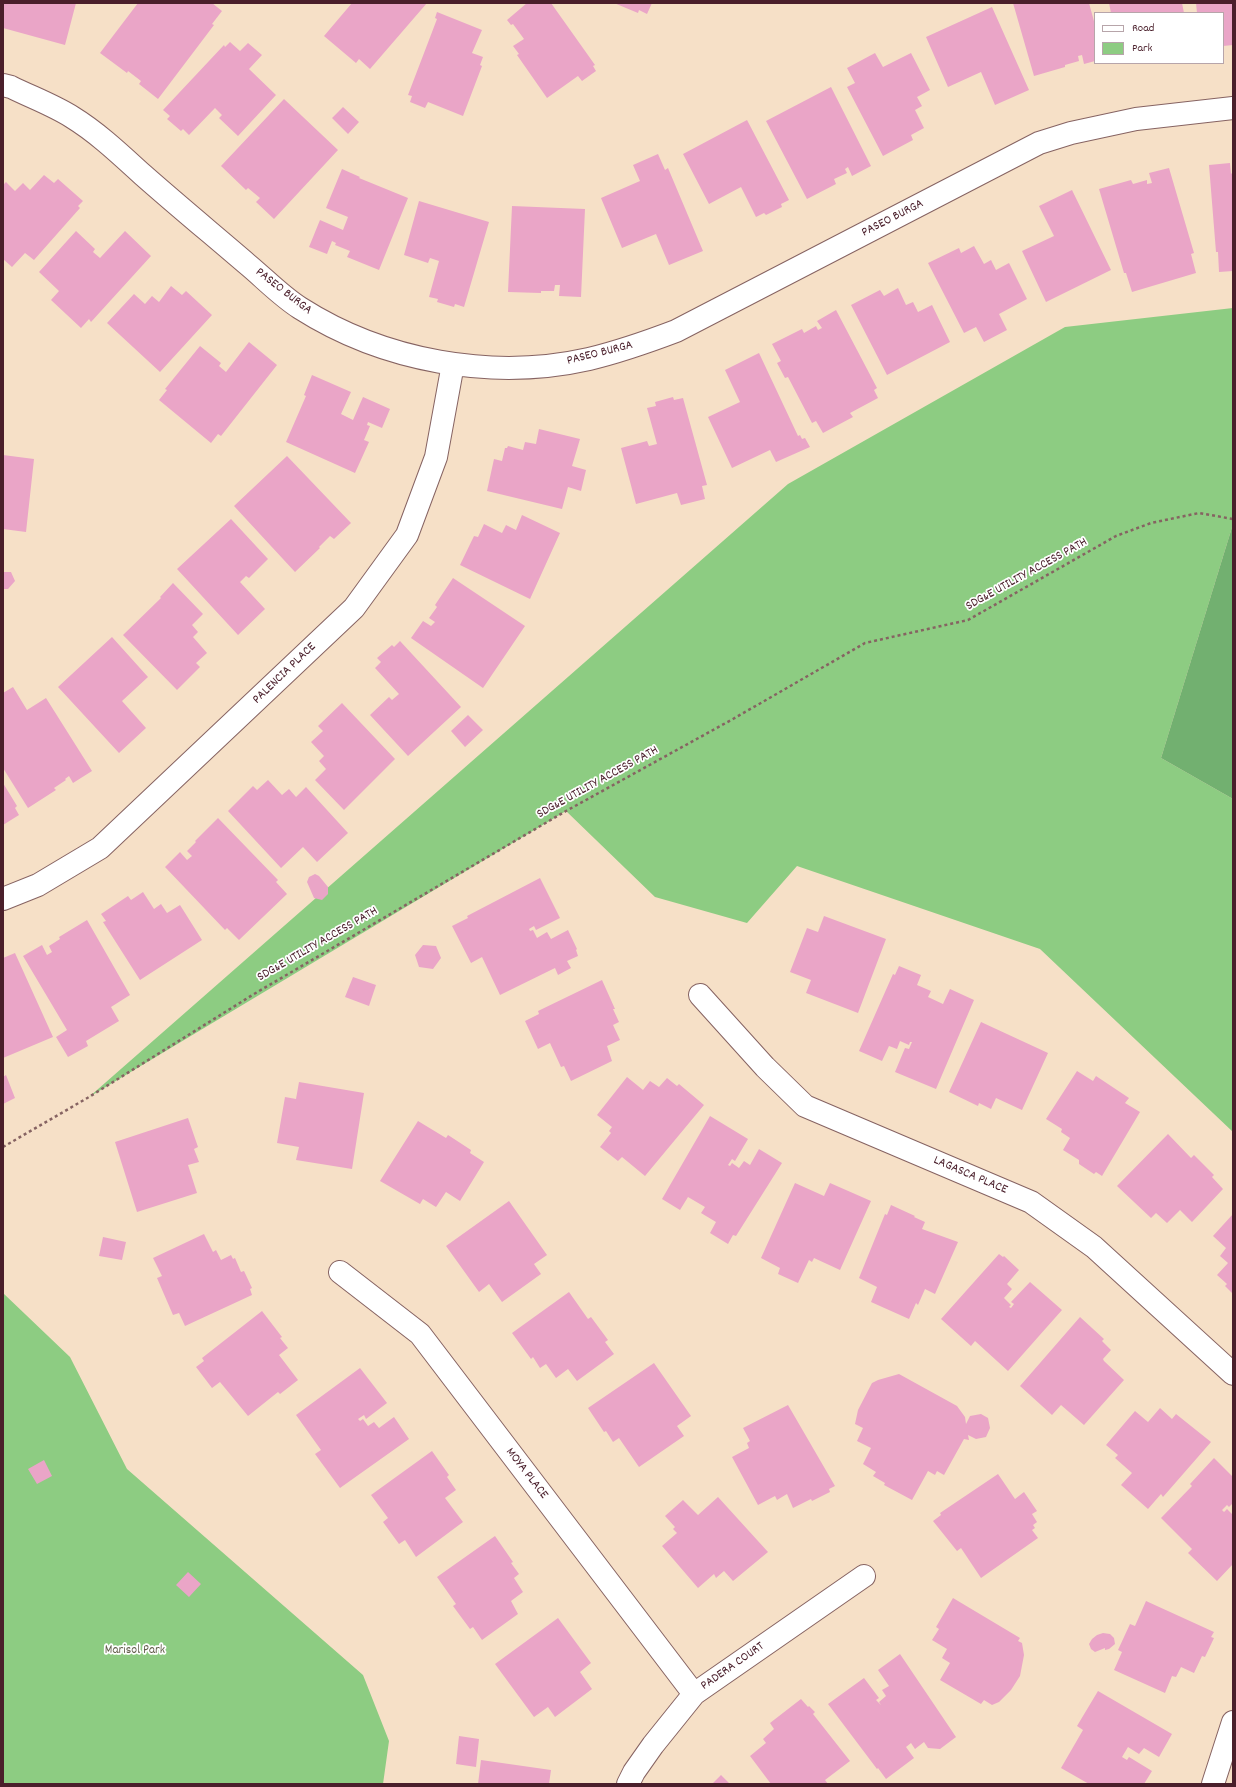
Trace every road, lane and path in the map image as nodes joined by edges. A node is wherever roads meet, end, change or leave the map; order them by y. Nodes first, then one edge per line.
1 (3, 85) edge
2 (1233, 108) edge
3 (453, 364) junction
4 (1233, 519) edge
5 (3, 899) edge
6 (700, 995) dead end
7 (3, 1147) edge
8 (340, 1272) dead end
9 (1233, 1374) edge
10 (864, 1576) dead end
11 (694, 1694) junction
12 (1233, 1722) edge
13 (628, 1784) edge
14 (1213, 1784) edge

1 - 3 street, PASEO BURGA
2 - 3 street, PASEO BURGA
3 - 5 street, PALENCIA PLACE
4 - 7 path, SDG&E UTILITY ACCESS PATH
6 - 9 street, LAGASCA PLACE
8 - 11 street, MOYA PLACE
10 - 11 street, PADERA COURT
11 - 13 street, PADERA COURT
12 - 14 street

